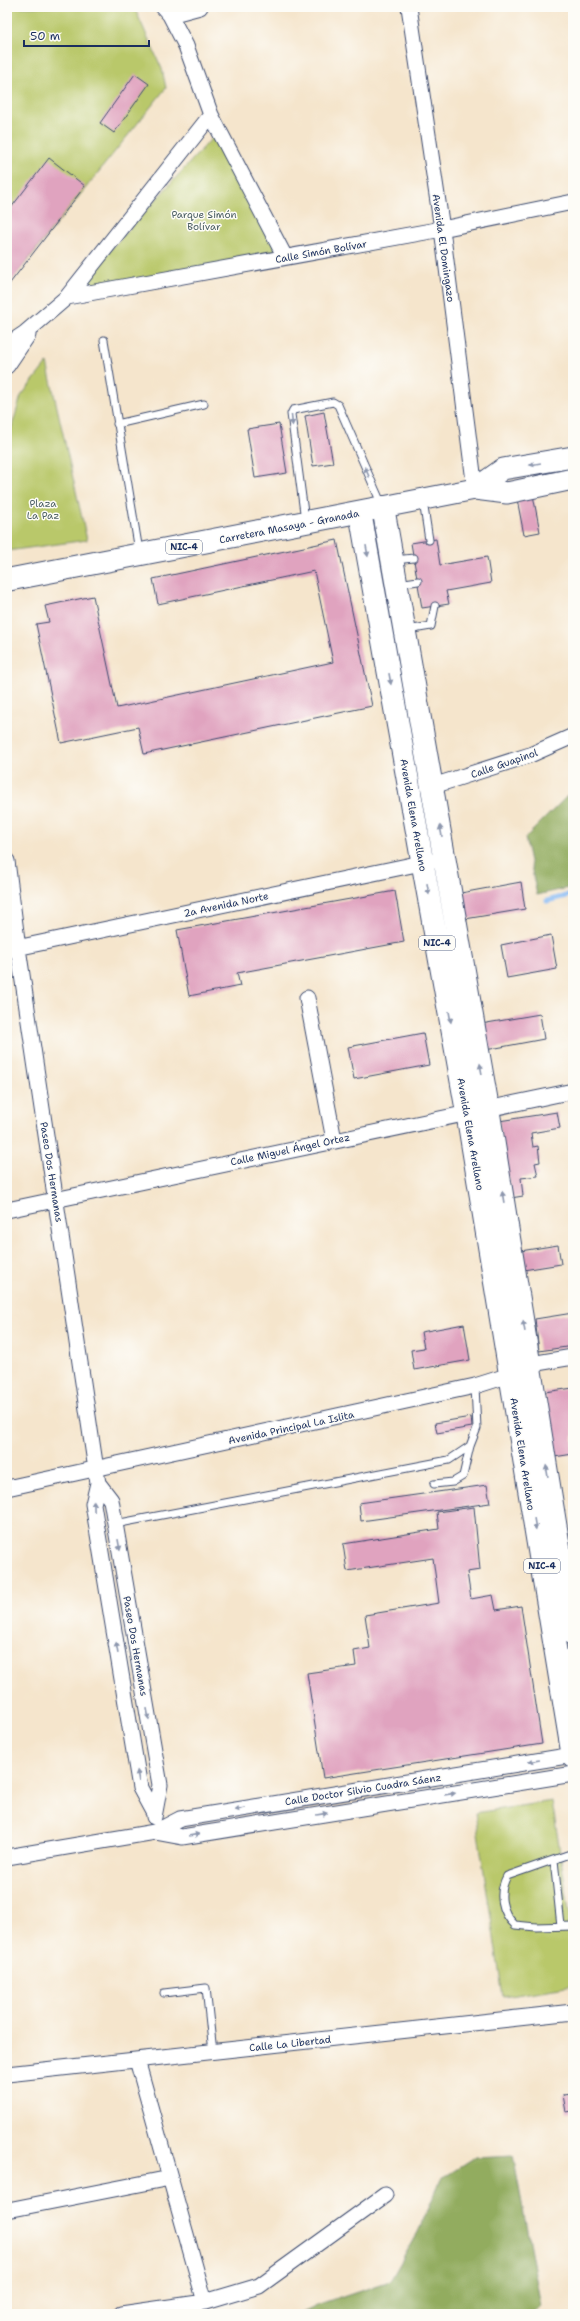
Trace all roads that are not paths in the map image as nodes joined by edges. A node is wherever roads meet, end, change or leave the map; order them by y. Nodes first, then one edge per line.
1 (200, 7) edge
2 (409, 7) edge
3 (166, 11) edge
4 (211, 115) junction
5 (573, 202) edge
6 (442, 229) junction
7 (285, 258) junction
8 (67, 296) junction
9 (35, 324) junction
10 (104, 340) dead end
11 (7, 345) edge
12 (7, 366) edge
13 (204, 404) dead end
14 (117, 424) junction
15 (573, 457) edge
16 (573, 479) edge
17 (475, 488) junction
18 (423, 498) junction
19 (383, 507) junction
20 (360, 512) junction
21 (306, 523) junction
22 (429, 540) dead end
23 (140, 556) junction
24 (414, 558) dead end
25 (392, 561) junction
26 (7, 580) edge
27 (418, 581) dead end
28 (396, 584) junction
29 (435, 606) dead end
30 (404, 630) junction
31 (421, 720) junction
32 (398, 725) junction
33 (573, 736) edge
34 (433, 786) junction
35 (446, 859) junction
36 (7, 861) edge
37 (423, 863) junction
38 (12, 949) edge
39 (467, 986) junction
40 (446, 991) junction
41 (307, 998) dead end
42 (573, 1091) edge
43 (478, 1110) junction
44 (334, 1140) junction
45 (56, 1199) junction
46 (7, 1210) edge
47 (501, 1249) junction
48 (573, 1357) edge
49 (531, 1364) junction
50 (510, 1375) junction
51 (475, 1386) junction
52 (470, 1446) junction
53 (96, 1476) junction
54 (434, 1484) dead end
55 (7, 1488) edge
56 (115, 1524) junction
57 (552, 1566) junction
58 (573, 1634) edge
59 (565, 1655) edge
60 (571, 1729) edge
61 (573, 1756) edge
62 (573, 1774) edge
63 (413, 1781) junction
64 (415, 1799) junction
65 (263, 1805) junction
66 (153, 1812) junction
67 (265, 1824) junction
68 (155, 1832) junction
69 (573, 1853) edge
70 (7, 1856) edge
71 (554, 1860) junction
72 (561, 1926) junction
73 (573, 1926) edge
74 (164, 1993) dead end
75 (573, 2012) edge
76 (213, 2052) junction
77 (137, 2060) junction
78 (7, 2074) edge
79 (170, 2178) junction
80 (385, 2195) dead end
81 (13, 2209) dead end
82 (205, 2302) junction
83 (121, 2314) edge

1 - 3 street
2 - 6 street, Avenida El Domingazo
3 - 4 street
4 - 7 street
4 - 8 street
5 - 6 street, Calle Simón Bolívar
6 - 7 street, Calle Simón Bolívar
6 - 17 street, Avenida El Domingazo
7 - 8 street, Calle Simón Bolívar
8 - 9 street
9 - 11 street
9 - 12 street
10 - 14 lane
13 - 14 lane
14 - 23 lane
15 -> 17 main road
16 - 17 main road
17 - 18 main road
18 - 19 main road
18 - 22 lane
19 - 20 highway, Carretera Masaya - Granada / NIC-4
19 -> 21 lane
19 - 25 highway, Avenida Elena Arellano / NIC-4
20 - 21 highway, Carretera Masaya - Granada / NIC-4
20 -> 32 highway, Avenida Elena Arellano / NIC-4
21 - 23 highway, Carretera Masaya - Granada / NIC-4
23 - 26 highway, Carretera Masaya - Granada / NIC-4
24 - 25 lane
25 - 28 highway, Avenida Elena Arellano / NIC-4
27 - 28 lane
28 - 30 highway, Avenida Elena Arellano / NIC-4
29 - 30 lane
30 - 31 highway, Avenida Elena Arellano / NIC-4
31 - 32 highway
31 - 34 highway, Avenida Elena Arellano / NIC-4
32 - 37 highway, Avenida Elena Arellano / NIC-4
33 - 34 street, Calle Guapinol
35 -> 34 highway, Avenida Elena Arellano / NIC-4
35 - 37 street, 2a Avenida Norte
35 - 39 highway, Avenida Elena Arellano / NIC-4
36 - 38 street, Paseo Dos Hermanas
37 - 38 street, 2a Avenida Norte
37 -> 40 highway, Avenida Elena Arellano / NIC-4
38 - 45 street, Paseo Dos Hermanas
39 - 40 highway
43 -> 39 highway, Avenida Elena Arellano / NIC-4
40 -> 43 highway, Avenida Elena Arellano / NIC-4
41 - 44 street
42 - 43 street, Calle Miguel Ángel Ortez
43 - 44 street, Calle Miguel Ángel Ortez
43 - 47 highway, Avenida Elena Arellano / NIC-4
44 - 45 street, Calle Miguel Ángel Ortez
45 - 46 street, Calle Miguel Ángel Ortez
45 - 53 street, Paseo Dos Hermanas
49 -> 47 highway, Avenida Elena Arellano / NIC-4
47 - 50 highway, Avenida Elena Arellano / NIC-4
48 - 49 street, Avenida Principal La Islita
49 - 50 street, Avenida Principal La Islita
57 -> 49 highway, Avenida Elena Arellano / NIC-4
50 - 51 street, Avenida Principal La Islita
50 -> 57 highway, Avenida Elena Arellano / NIC-4
51 - 52 lane
51 - 53 street, Avenida Principal La Islita
52 - 54 lane
52 - 56 lane
53 - 55 street, Avenida Principal La Islita
53 - 56 street, Paseo Dos Hermanas
66 -> 53 street, Paseo Dos Hermanas
56 -> 66 street, Paseo Dos Hermanas
57 - 58 highway, Avenida Elena Arellano / NIC-4
57 - 59 highway, Avenida Elena Arellano / NIC-4
59 - 60 highway, Avenida Elena Arellano / NIC-4
60 - 61 highway, Avenida Elena Arellano / NIC-4
61 -> 63 street, Calle Doctor Silvio Cuadra Sáenz
64 -> 62 street, Calle Doctor Silvio Cuadra Sáenz
63 - 64 street
63 - 65 street, Calle Doctor Silvio Cuadra Sáenz
67 -> 64 street, Calle Doctor Silvio Cuadra Sáenz
65 - 67 street
65 -> 68 street, Calle Doctor Silvio Cuadra Sáenz
66 - 68 street, Paseo Dos Hermanas
68 -> 67 street, Calle Doctor Silvio Cuadra Sáenz
68 - 70 street, Calle Doctor Silvio Cuadra Sáenz
69 - 71 lane
71 - 72 lane
71 - 72 lane
72 - 73 lane
74 - 76 lane
75 - 76 street, Calle La Libertad
76 - 77 street, Calle La Libertad
77 - 78 street, Calle La Libertad
77 - 79 street
79 - 81 street
79 - 82 street
80 - 82 street
82 - 83 street

